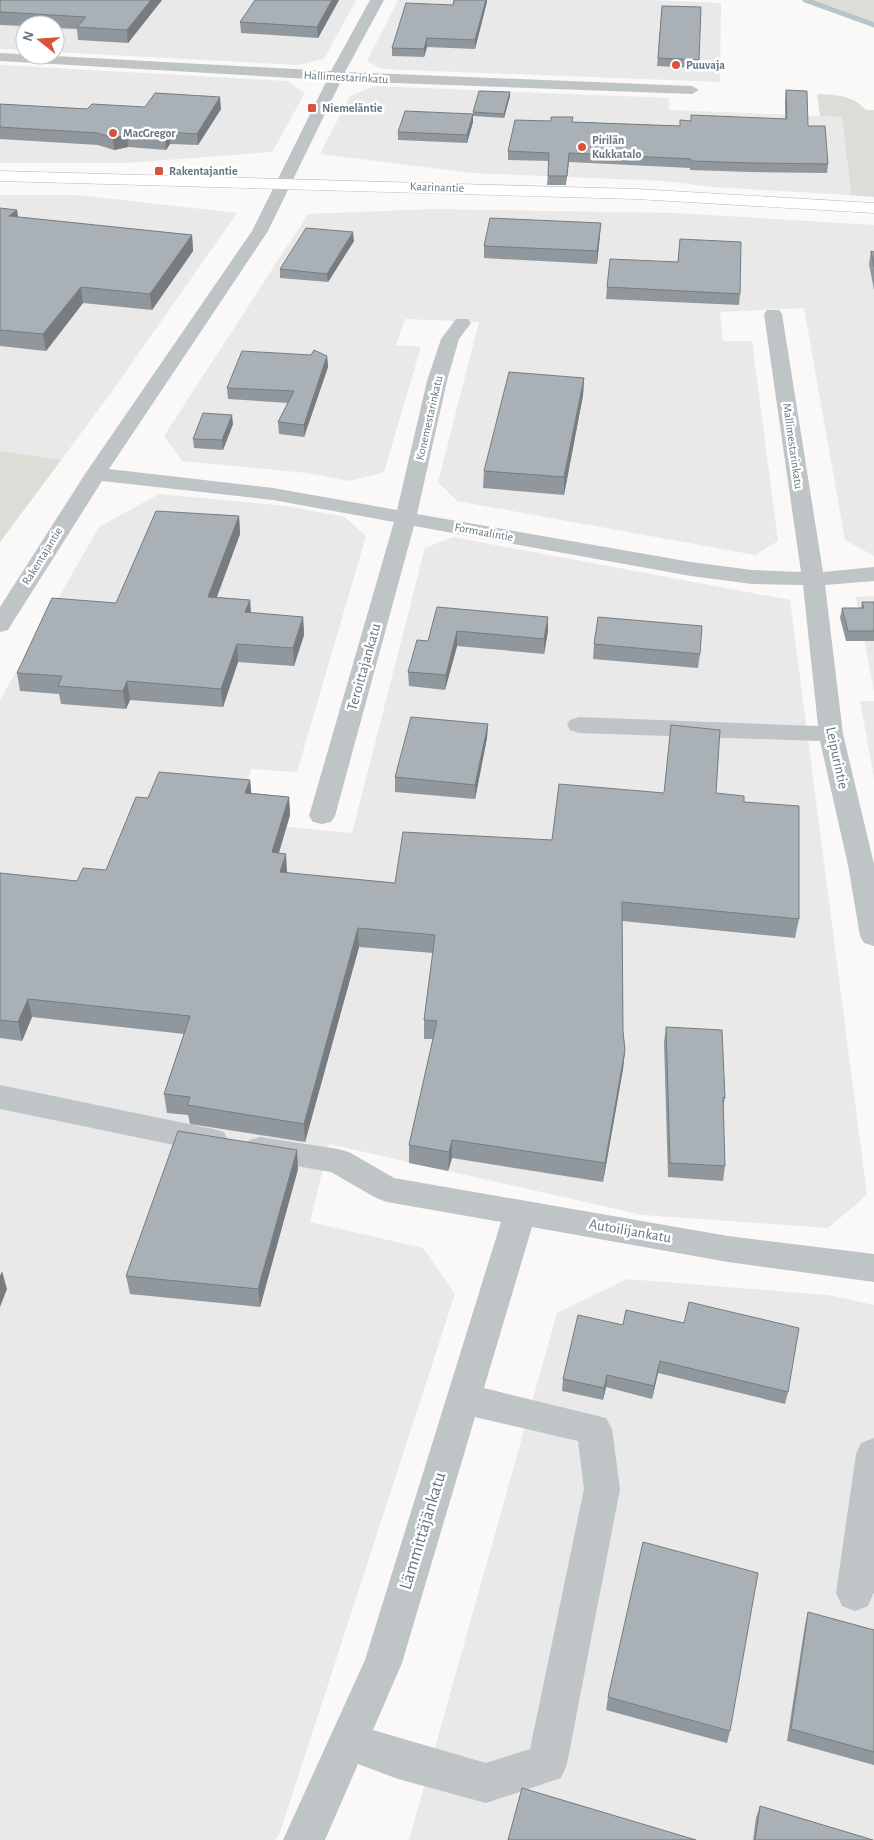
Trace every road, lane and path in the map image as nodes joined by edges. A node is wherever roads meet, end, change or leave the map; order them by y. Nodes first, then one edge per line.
1 (377, 0) edge
2 (0, 57) edge
3 (345, 58) junction
4 (365, 59) dead end
5 (450, 66) dead end
6 (336, 76) junction
7 (472, 82) junction
8 (692, 90) dead end
9 (0, 176) edge
10 (282, 182) junction
11 (874, 208) edge
12 (774, 314) dead end
13 (462, 323) dead end
14 (95, 474) junction
15 (406, 517) junction
16 (874, 574) edge
17 (812, 579) junction
18 (0, 625) edge
19 (579, 725) dead end
20 (831, 734) junction
21 (322, 816) dead end
22 (867, 865) edge
23 (874, 936) edge
24 (0, 1097) edge
25 (520, 1213) junction
26 (874, 1268) edge
27 (463, 1398) junction
28 (874, 1454) edge
29 (855, 1593) dead end
30 (349, 1741) junction
31 (304, 1840) edge

1 - 3 street, Rakentajantie
2 - 6 street, Hallimestarinkatu
3 - 4 street
3 - 6 street, Rakentajantie
5 - 7 street
6 - 7 street, Hallimestarinkatu
6 - 10 street, Rakentajantie
7 - 8 street, Hallimestarinkatu
9 - 10 main road, Kaarinantie
10 - 11 main road, Kaarinantie
10 - 14 street, Rakentajantie
12 - 17 street, Mallimestarinkatu
13 - 15 street, Konemestarinkatu
14 - 15 street, Formaalintie
14 - 18 street, Rakentajantie
15 - 17 street, Formaalintie
15 - 21 street, Teroittajankatu
16 - 17 street, Formaalintie
17 - 20 street, Leipurintie
19 - 20 street
20 - 22 street, Leipurintie
22 - 23 street, Leipurintie
24 - 25 street, Autoilijankatu
25 - 26 street, Autoilijankatu
25 - 27 street, Lämmittäjänkatu
27 - 30 street, Lämmittäjänkatu
27 - 30 street
28 - 29 street
30 - 31 street, Lämmittäjänkatu

